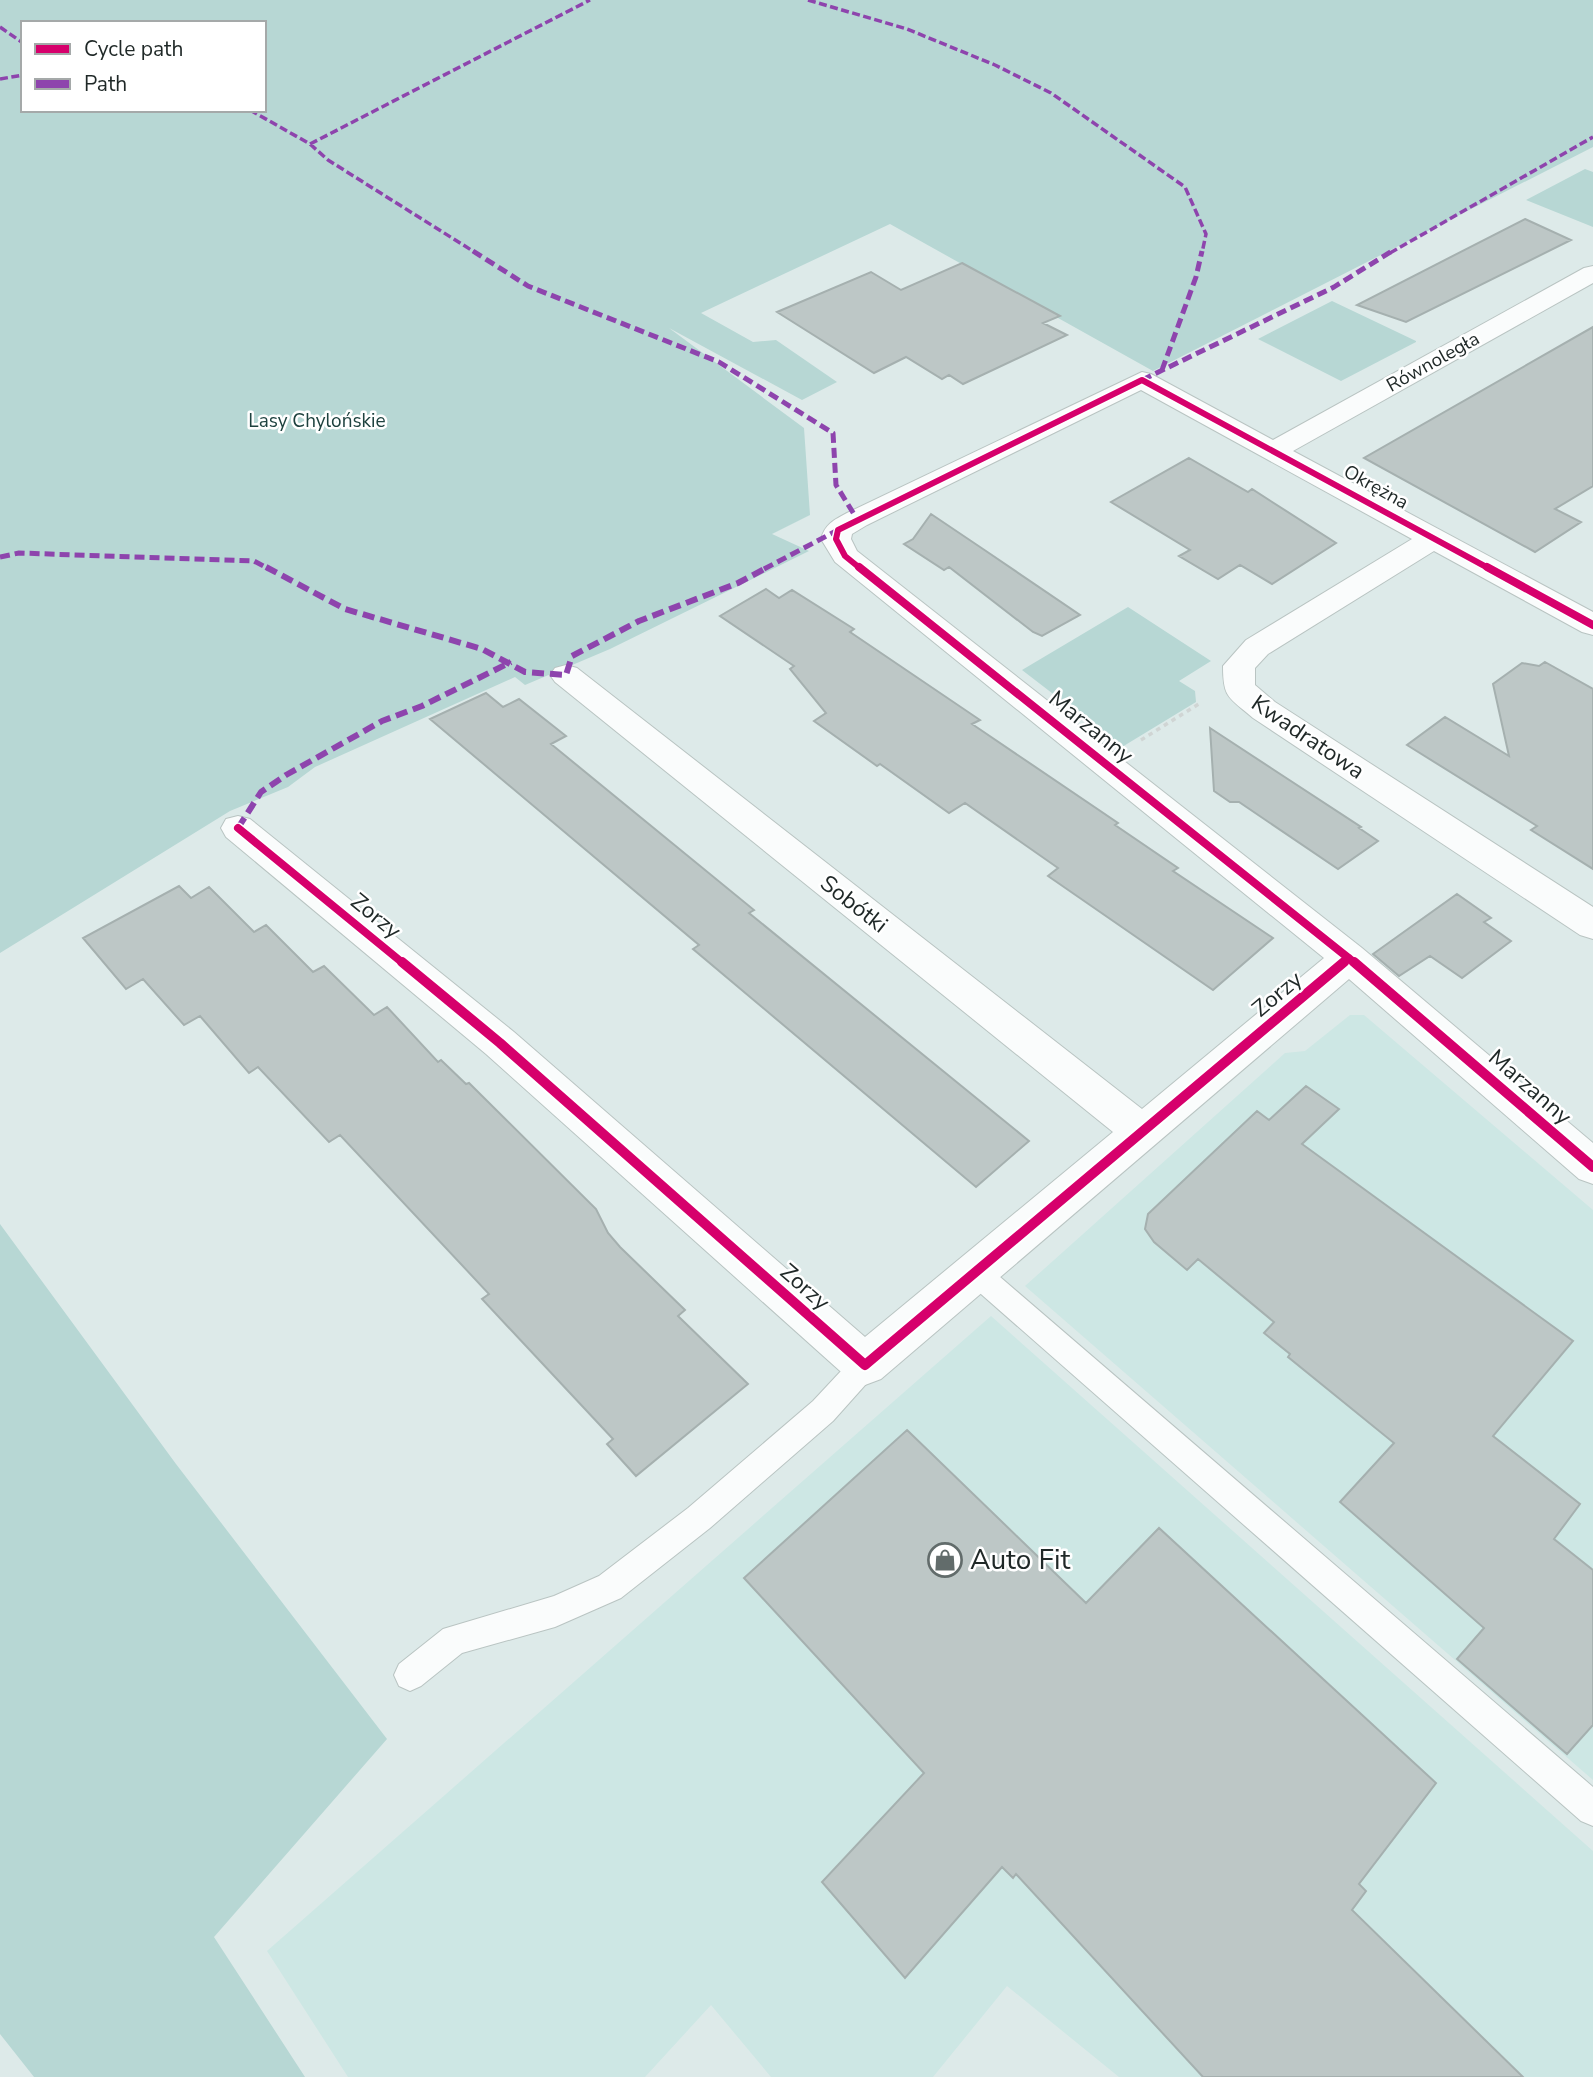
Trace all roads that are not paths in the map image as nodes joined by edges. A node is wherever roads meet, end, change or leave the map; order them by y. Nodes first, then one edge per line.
1 (1593, 273) edge
2 (1142, 380) joint
3 (1273, 451) junction
4 (1434, 538) junction
5 (1585, 611) edge
6 (566, 675) dead end
7 (238, 828) dead end
8 (1593, 925) edge
9 (1349, 958) junction
10 (1142, 1132) junction
11 (1593, 1167) edge
12 (975, 1272) junction
13 (865, 1366) junction
14 (410, 1675) dead end
15 (1593, 1809) edge

1 - 3 street, Równoległa
2 - 3 street, Okrężna
2 - 9 street, Marzanny
3 - 4 street, Okrężna
4 - 5 street, Okrężna
4 - 8 street, Kwadratowa
6 - 10 street, Sobótki
7 - 13 street, Zorzy
9 - 10 street, Zorzy
9 - 11 street, Marzanny
10 - 12 street, Zorzy
12 - 13 street, Zorzy
12 - 15 lane
13 - 14 lane

